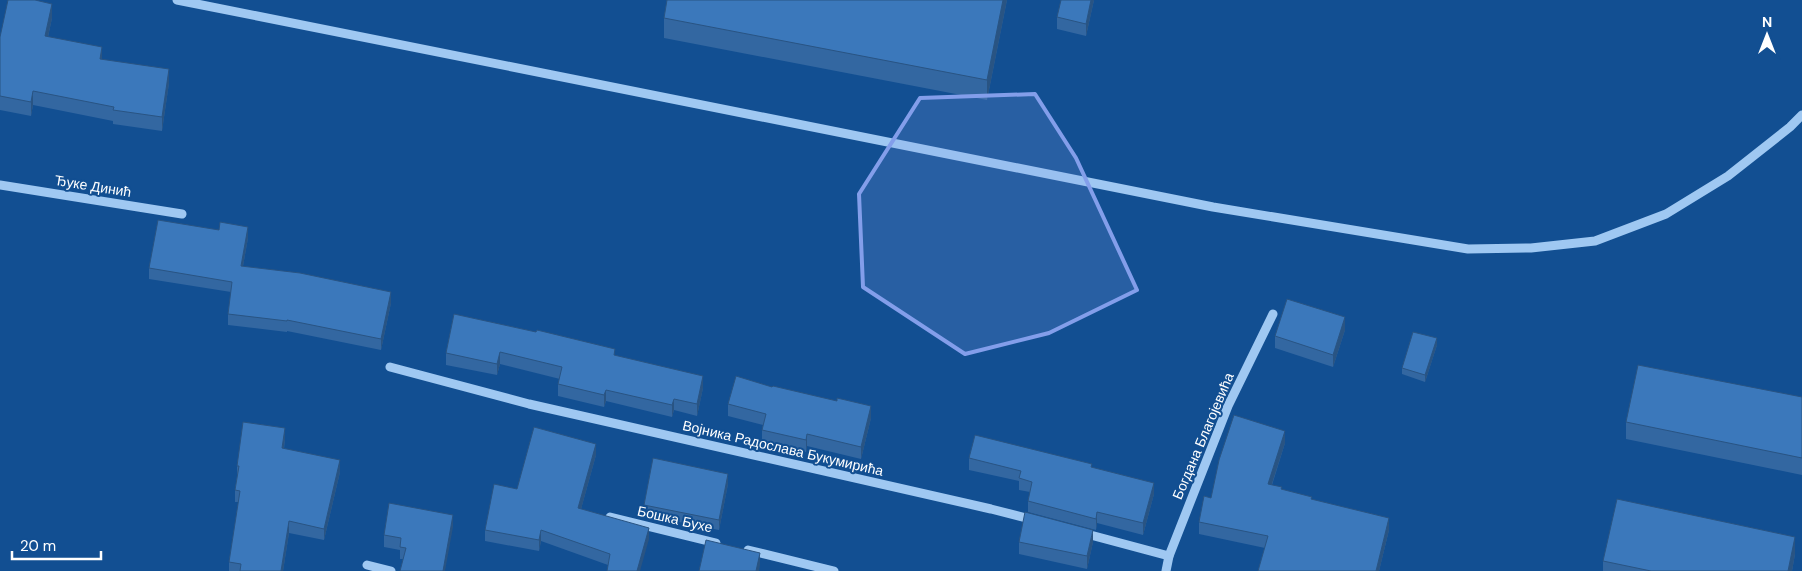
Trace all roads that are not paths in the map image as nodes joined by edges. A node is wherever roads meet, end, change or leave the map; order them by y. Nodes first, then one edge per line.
1 (177, 0) edge
2 (1802, 115) edge
3 (0, 185) edge
4 (182, 214) dead end
5 (1273, 314) dead end
6 (390, 368) dead end
7 (597, 514) edge
8 (1047, 524) edge
9 (1075, 531) edge
10 (721, 544) edge
11 (740, 548) edge
12 (1169, 556) junction
13 (368, 565) dead end
14 (391, 571) edge
15 (834, 571) edge
16 (1166, 571) edge

1 - 2 street
3 - 4 street, Ђуке Динић
5 - 12 street, Богдана Благојевића
6 - 8 street, Војника Радослава Букумирића
7 - 10 street, Бошка Бухе
9 - 12 street
11 - 15 street
12 - 16 street, Богдана Благојевића
13 - 14 street

